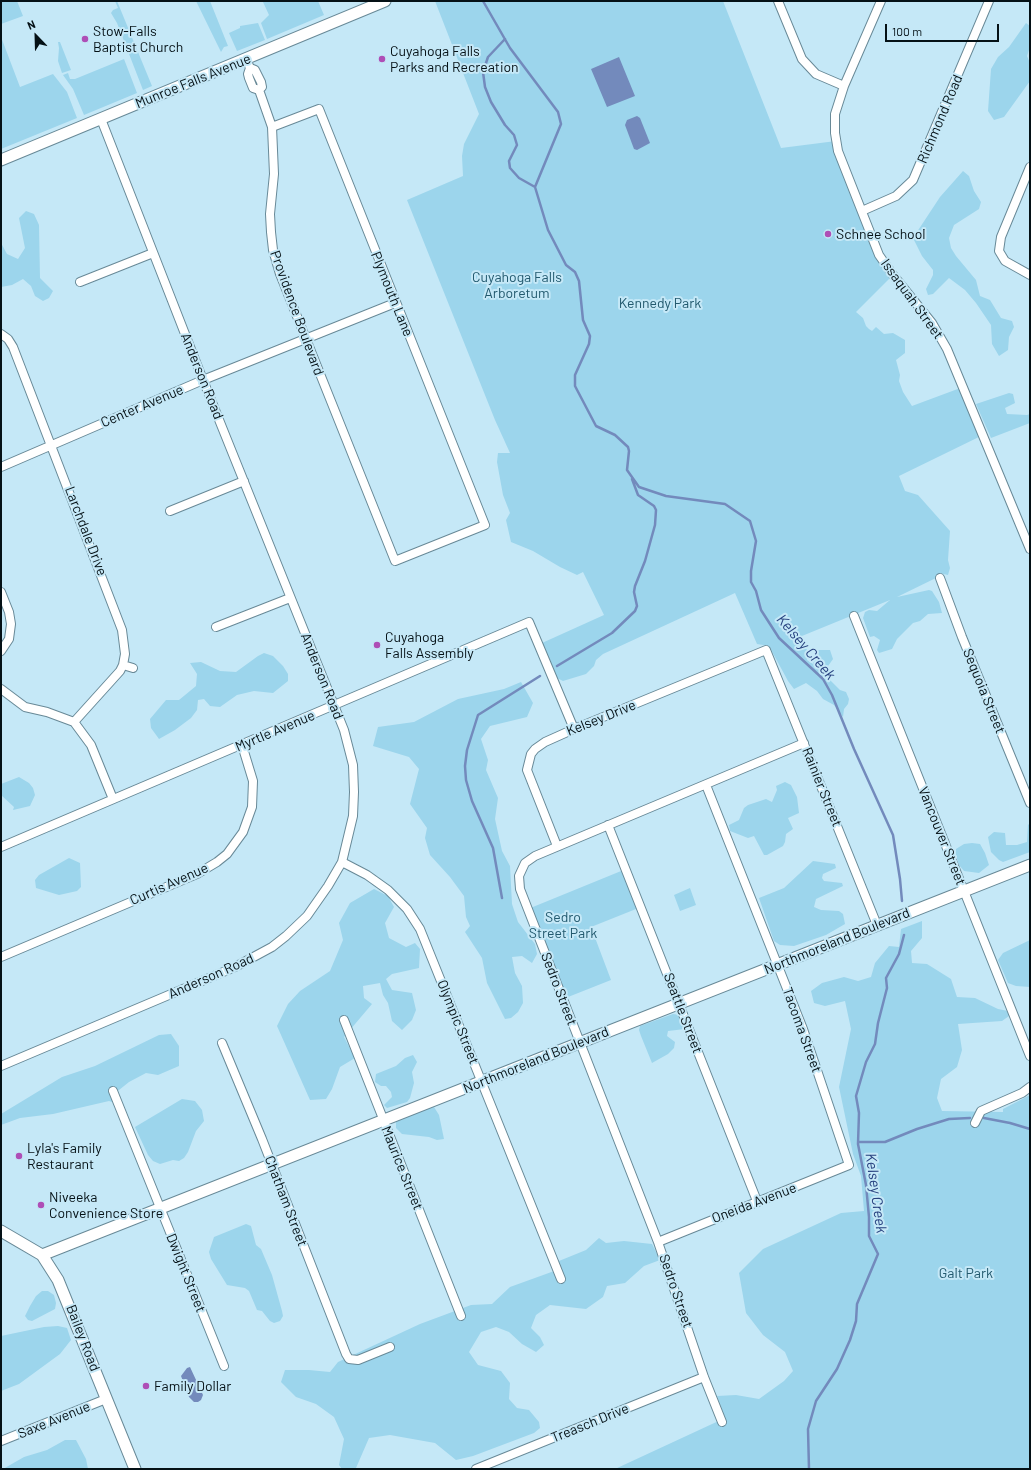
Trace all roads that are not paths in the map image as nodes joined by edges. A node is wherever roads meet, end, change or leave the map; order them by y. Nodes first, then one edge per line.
1 (384, 1) edge
2 (778, 1) edge
3 (881, 1) edge
4 (989, 1) edge
5 (248, 63) junction
6 (844, 86) junction
7 (101, 119) junction
8 (272, 127) junction
9 (1, 160) edge
10 (1030, 167) edge
11 (862, 211) junction
12 (153, 253) junction
13 (1030, 275) edge
14 (80, 282) dead end
15 (395, 303) junction
16 (1, 334) edge
17 (306, 339) junction
18 (203, 380) junction
19 (52, 445) junction
20 (1, 467) edge
21 (244, 481) junction
22 (170, 511) dead end
23 (1030, 550) edge
24 (395, 561) joint
25 (940, 578) dead end
26 (1, 592) edge
27 (290, 598) junction
28 (854, 616) dead end
29 (216, 628) dead end
30 (766, 650) joint
31 (1, 651) edge
32 (123, 665) junction
33 (133, 668) dead end
34 (1, 689) edge
35 (334, 705) junction
36 (74, 722) junction
37 (574, 729) junction
38 (804, 743) junction
39 (242, 745) junction
40 (706, 785) junction
41 (113, 799) junction
42 (1030, 803) edge
43 (608, 825) junction
44 (557, 846) junction
45 (1, 847) edge
46 (342, 862) junction
47 (1030, 864) edge
48 (964, 891) junction
49 (877, 925) junction
50 (1, 957) edge
51 (778, 964) junction
52 (679, 1004) junction
53 (344, 1020) dead end
54 (222, 1043) dead end
55 (580, 1043) junction
56 (1030, 1056) edge
57 (1, 1066) edge
58 (482, 1082) junction
59 (1030, 1087) edge
60 (113, 1091) dead end
61 (384, 1120) junction
62 (975, 1122) dead end
63 (271, 1165) junction
64 (849, 1165) joint
65 (757, 1200) junction
66 (160, 1208) junction
67 (1, 1231) edge
68 (658, 1242) junction
69 (42, 1255) junction
70 (560, 1280) dead end
71 (461, 1316) dead end
72 (390, 1347) dead end
73 (224, 1366) dead end
74 (704, 1377) junction
75 (106, 1399) junction
76 (722, 1422) dead end
77 (1, 1440) edge
78 (135, 1469) edge
79 (476, 1469) edge

1 - 5 street, Munroe Falls Avenue
2 - 6 street
3 - 6 street, Issaquah Street
4 - 11 street, Richmond Road
5 - 7 street, Munroe Falls Avenue
5 - 8 street, Providence Boulevard
6 - 11 street, Issaquah Street
7 - 9 street, Munroe Falls Avenue
7 - 12 street, Anderson Road
8 - 15 street, Plymouth Lane
8 - 17 street, Providence Boulevard
10 - 13 street
11 - 23 street, Issaquah Street
12 - 14 street
12 - 18 street, Anderson Road
15 - 17 street, Center Avenue
15 - 24 street, Plymouth Lane
16 - 19 street, Larchdale Drive
17 - 18 street, Center Avenue
17 - 24 street, Providence Boulevard
18 - 19 street, Center Avenue
18 - 21 street, Anderson Road
19 - 20 street, Center Avenue
19 - 32 street, Larchdale Drive
21 - 22 street
21 - 27 street, Anderson Road
25 - 42 street, Sequoia Street
26 - 31 street
27 - 29 street
27 - 35 street, Anderson Road
28 - 48 street, Vancouver Street
30 - 37 street, Kelsey Drive
30 - 38 street, Rainier Street
32 - 33 street
32 - 36 street
34 - 36 street
35 - 37 street, Myrtle Avenue
35 - 39 street, Myrtle Avenue
35 - 46 street, Anderson Road
36 - 41 street
37 - 44 street, Kelsey Drive
38 - 40 street, Sedro Street
38 - 49 street, Rainier Street
39 - 41 street, Myrtle Avenue
39 - 50 street, Curtis Avenue
40 - 43 street, Sedro Street
40 - 51 street, Tacoma Street
41 - 45 street, Myrtle Avenue
43 - 44 street, Sedro Street
43 - 52 street, Seattle Street
44 - 55 street, Sedro Street
46 - 57 street, Anderson Road
46 - 58 street, Olympic Street
47 - 48 street, Northmoreland Boulevard
48 - 49 street, Northmoreland Boulevard
48 - 56 street, Vancouver Street
49 - 51 street, Northmoreland Boulevard
51 - 52 street, Northmoreland Boulevard
51 - 64 street, Tacoma Street
52 - 55 street, Northmoreland Boulevard
52 - 65 street, Seattle Street
53 - 61 street, Maurice Street
54 - 63 street, Chatham Street
55 - 58 street, Northmoreland Boulevard
55 - 68 street, Sedro Street
58 - 61 street, Northmoreland Boulevard
58 - 70 street, Olympic Street
59 - 62 street
60 - 66 street, Dwight Street
61 - 63 street, Northmoreland Boulevard
61 - 71 street, Maurice Street
63 - 66 street, Northmoreland Boulevard
63 - 72 street, Chatham Street
64 - 65 street, Oneida Avenue
65 - 68 street, Oneida Avenue
66 - 69 street, Northmoreland Boulevard
66 - 73 street, Dwight Street
67 - 69 street, Bailey Road
68 - 74 street, Sedro Street
69 - 75 street, Bailey Road
74 - 76 street, Sedro Street
74 - 79 street, Treasch Drive
75 - 77 street, Saxe Avenue
75 - 78 street, Bailey Road

